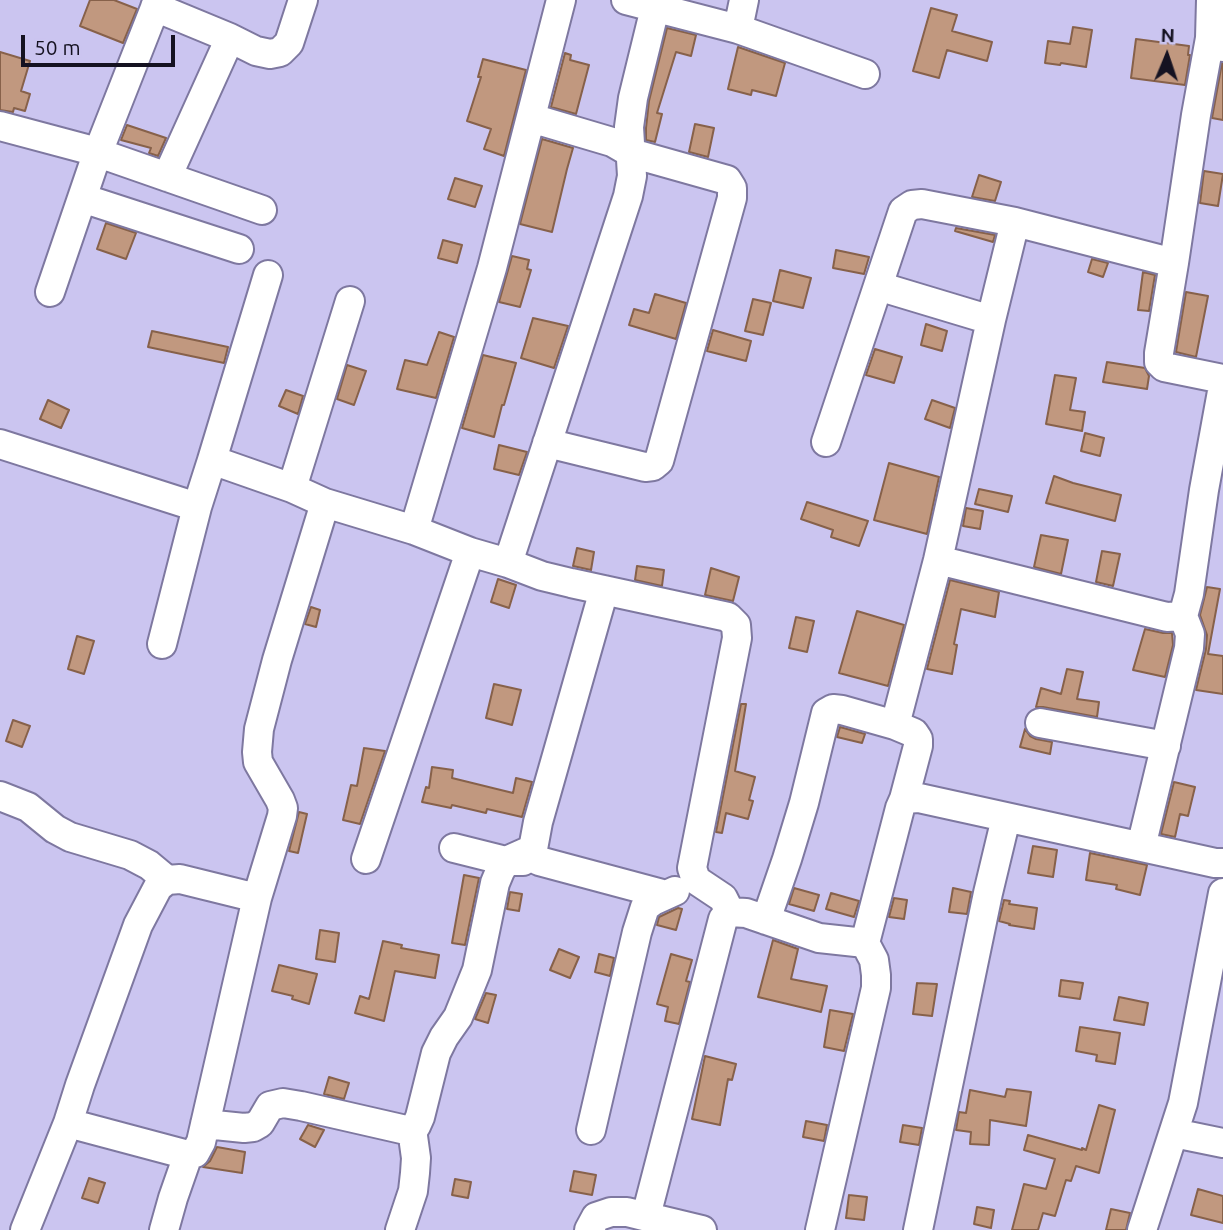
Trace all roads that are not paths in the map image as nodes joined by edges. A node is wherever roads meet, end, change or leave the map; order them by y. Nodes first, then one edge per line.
1 (303, 0) edge
2 (561, 0) edge
3 (626, 0) edge
4 (744, 0) edge
5 (1211, 0) edge
6 (157, 4) edge
7 (655, 8) junction
8 (738, 29) junction
9 (230, 37) junction
10 (1216, 42) edge
11 (865, 74) dead end
12 (531, 118) junction
13 (0, 126) edge
14 (98, 153) junction
15 (631, 153) junction
16 (167, 177) junction
17 (82, 198) junction
18 (262, 210) dead end
19 (1015, 222) junction
20 (239, 249) dead end
21 (1174, 263) junction
22 (268, 275) dead end
23 (878, 286) junction
24 (50, 292) dead end
25 (351, 300) dead end
26 (991, 320) junction
27 (1223, 379) edge
28 (1223, 386) edge
29 (826, 442) dead end
30 (547, 443) junction
31 (0, 444) edge
32 (212, 460) junction
33 (292, 488) junction
34 (325, 503) junction
35 (198, 507) junction
36 (414, 530) junction
37 (470, 552) junction
38 (938, 560) junction
39 (508, 563) junction
40 (604, 590) junction
41 (1182, 616) junction
42 (162, 644) dead end
43 (1040, 723) dead end
44 (895, 725) junction
45 (1166, 746) junction
46 (0, 796) edge
47 (904, 799) junction
48 (1006, 818) junction
49 (1141, 847) junction
50 (454, 848) dead end
51 (536, 855) junction
52 (366, 859) dead end
53 (506, 861) junction
54 (1223, 863) edge
55 (167, 880) junction
56 (696, 880) junction
57 (1223, 893) edge
58 (666, 895) junction
59 (257, 898) junction
60 (730, 912) junction
61 (766, 919) junction
62 (865, 943) junction
63 (68, 1123) junction
64 (205, 1124) junction
65 (412, 1129) junction
66 (591, 1130) dead end
67 (1174, 1133) junction
68 (1223, 1143) edge
69 (188, 1155) junction
70 (646, 1216) junction
71 (25, 1230) edge
72 (164, 1230) edge
73 (400, 1230) edge
74 (589, 1230) edge
75 (702, 1230) edge
76 (820, 1230) edge
77 (918, 1230) edge
78 (1142, 1230) edge

1 - 9 street
2 - 12 street
3 - 7 street
4 - 8 street
5 - 10 street
6 - 9 street
6 - 14 street
7 - 8 street
7 - 15 street
8 - 11 street
9 - 16 street
10 - 21 street
12 - 15 street
12 - 36 street
13 - 14 street
14 - 16 street
14 - 17 street
15 - 30 street
15 - 30 street
16 - 18 street
17 - 20 street
17 - 24 street
19 - 21 street
19 - 23 street
19 - 26 street
21 - 27 street
22 - 32 street
23 - 26 street
23 - 29 street
25 - 33 street
26 - 38 street
28 - 41 street
30 - 39 street
31 - 35 street
32 - 33 street
32 - 35 street
33 - 34 street
34 - 36 street
34 - 59 street
35 - 42 street
36 - 37 street
37 - 39 street
37 - 52 street
38 - 41 street
38 - 44 street
39 - 40 street
40 - 51 street
40 - 56 street
41 - 45 street
43 - 45 street
44 - 47 street
44 - 61 street
45 - 49 street
46 - 55 street
47 - 48 street
47 - 62 street
48 - 49 street
48 - 77 street
49 - 54 street
50 - 53 street
51 - 53 street
51 - 58 street
53 - 65 street
55 - 59 street
55 - 63 street
56 - 58 street
56 - 60 street
57 - 67 street
58 - 66 street
59 - 64 street
60 - 61 street
60 - 70 street
61 - 62 street
62 - 76 street
63 - 69 street
63 - 71 street
64 - 65 street
64 - 69 street
65 - 73 street
67 - 68 street
67 - 78 street
69 - 72 street
70 - 74 street
70 - 75 street

